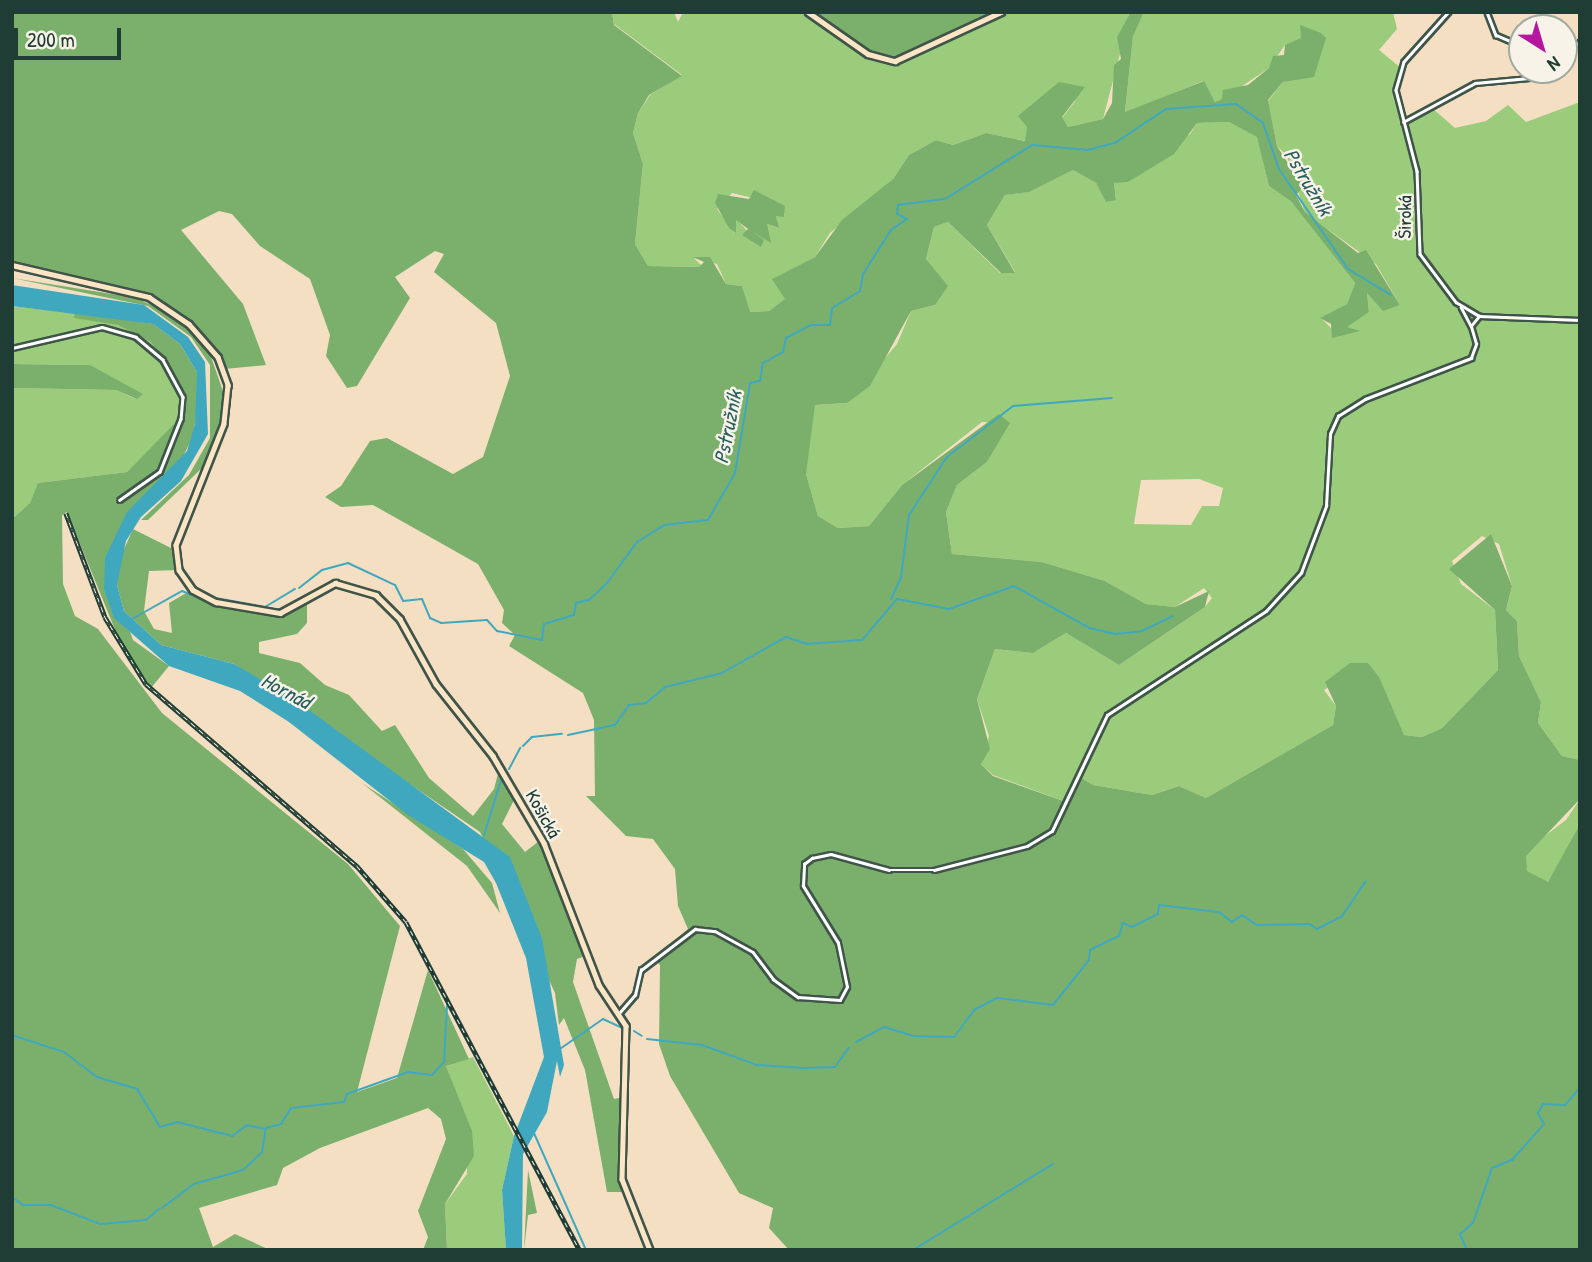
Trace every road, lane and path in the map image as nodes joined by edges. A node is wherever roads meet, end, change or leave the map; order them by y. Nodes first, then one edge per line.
1 (808, 12) edge
2 (1001, 12) edge
3 (1486, 12) edge
4 (1446, 13) edge
5 (1508, 40) edge
6 (1508, 80) edge
7 (1402, 122) junction
8 (12, 265) edge
9 (1460, 306) junction
10 (1479, 316) junction
11 (1580, 320) edge
12 (1471, 326) junction
13 (12, 348) edge
14 (120, 500) dead end
15 (620, 1012) junction
16 (650, 1250) edge

1 - 2 street
3 - 5 street
4 - 7 street, Široká
6 - 7 street
7 - 9 street, Široká
8 - 15 street, Košická
9 - 10 street, Široká
9 - 12 street
10 - 11 street, Široká
10 - 12 street
12 - 15 street
13 - 14 street
15 - 16 street, Košická

